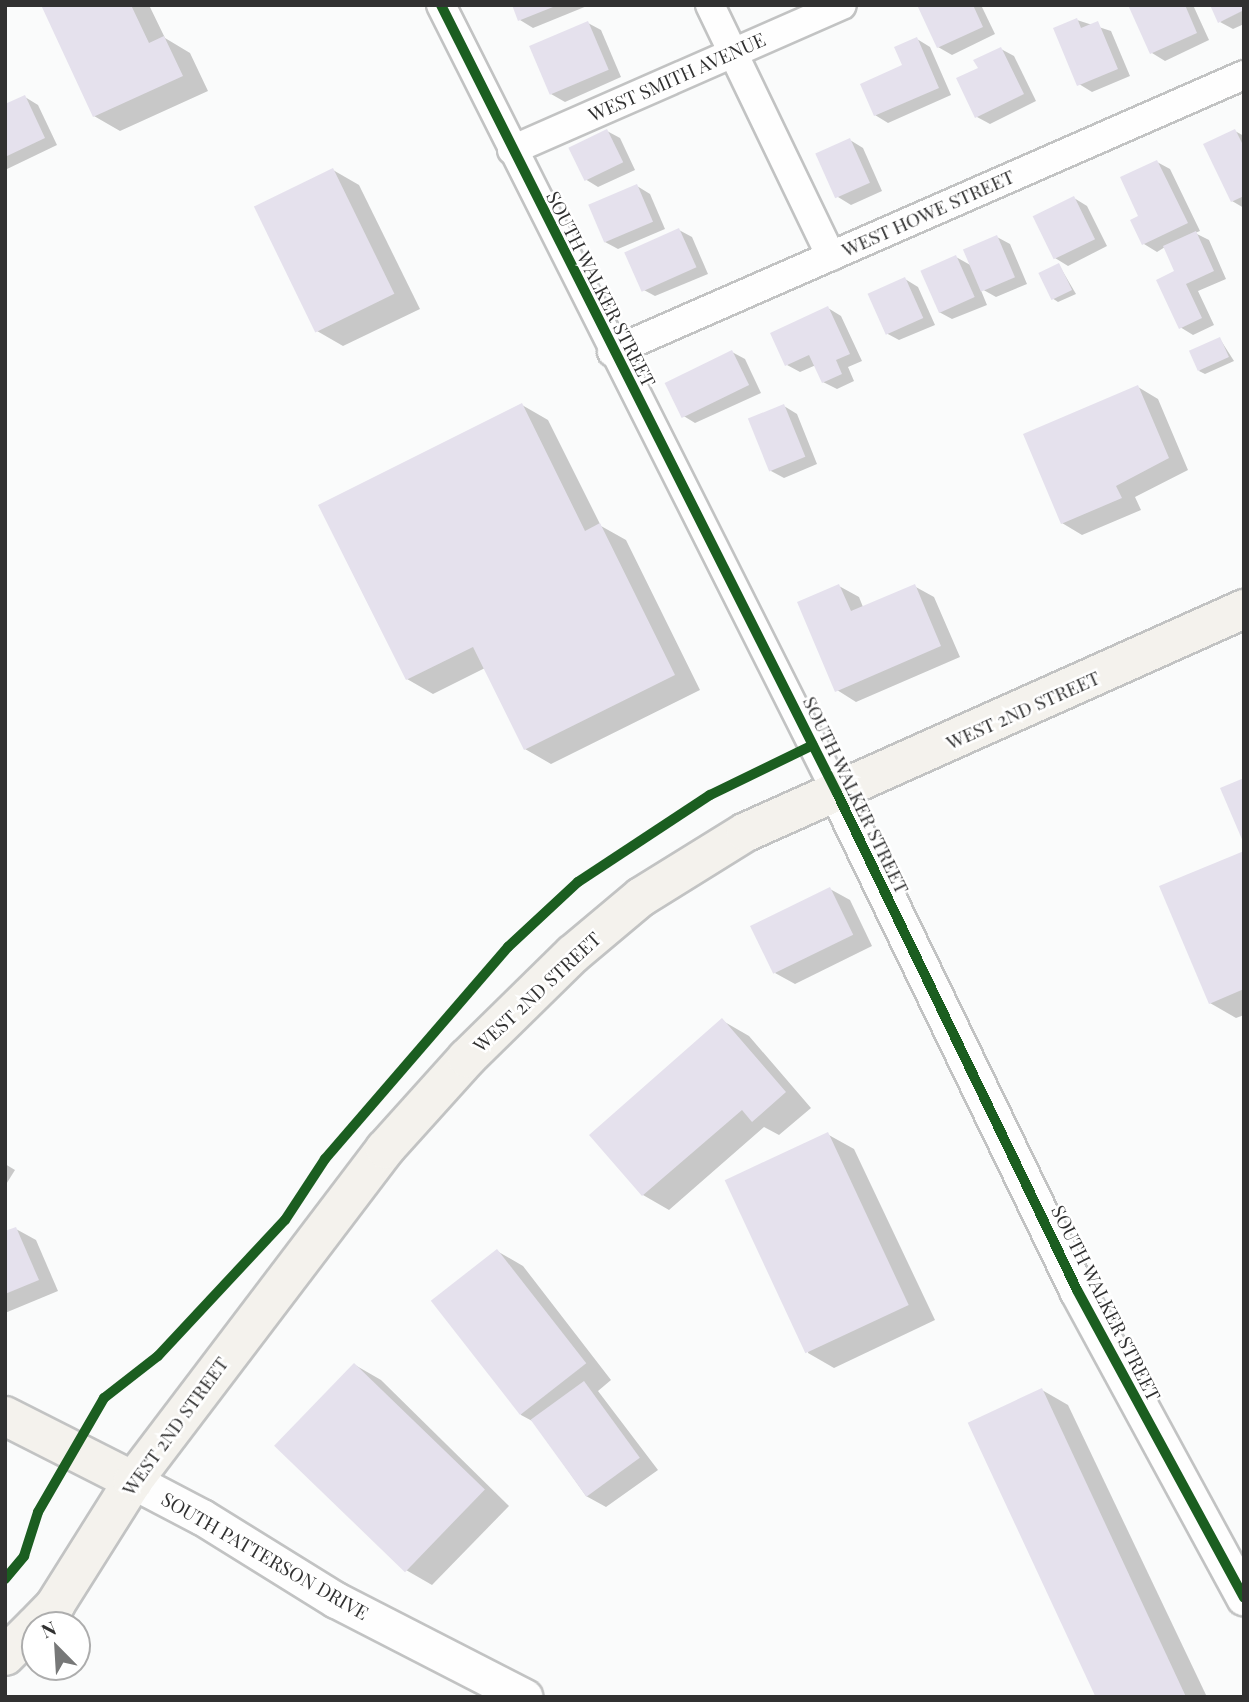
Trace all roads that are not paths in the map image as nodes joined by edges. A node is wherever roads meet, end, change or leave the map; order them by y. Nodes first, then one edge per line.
1 (441, 5) edge
2 (710, 5) edge
3 (842, 5) edge
4 (733, 53) junction
5 (1244, 75) edge
6 (512, 150) junction
7 (831, 256) junction
8 (612, 352) junction
9 (1244, 609) edge
10 (837, 793) junction
11 (5, 1416) edge
12 (133, 1481) junction
13 (1244, 1598) edge
14 (49, 1611) edge
15 (21, 1639) edge
16 (5, 1656) edge
17 (525, 1697) edge

1 - 6 street, SOUTH WALKER STREET
2 - 4 street
3 - 4 street, WEST SMITH AVENUE
4 - 6 street, WEST SMITH AVENUE
4 - 7 street
5 - 7 street, WEST HOWE STREET
6 - 8 street, SOUTH WALKER STREET
7 - 8 street, WEST HOWE STREET
8 - 10 street, SOUTH WALKER STREET
9 - 10 main road, WEST 2ND STREET
10 - 12 main road, WEST 2ND STREET
10 - 13 street, SOUTH WALKER STREET
11 - 12 main road, SOUTH PATTERSON DRIVE
12 - 14 main road, WEST 2ND STREET
12 - 17 street, SOUTH PATTERSON DRIVE
15 - 16 main road, WEST 2ND STREET

